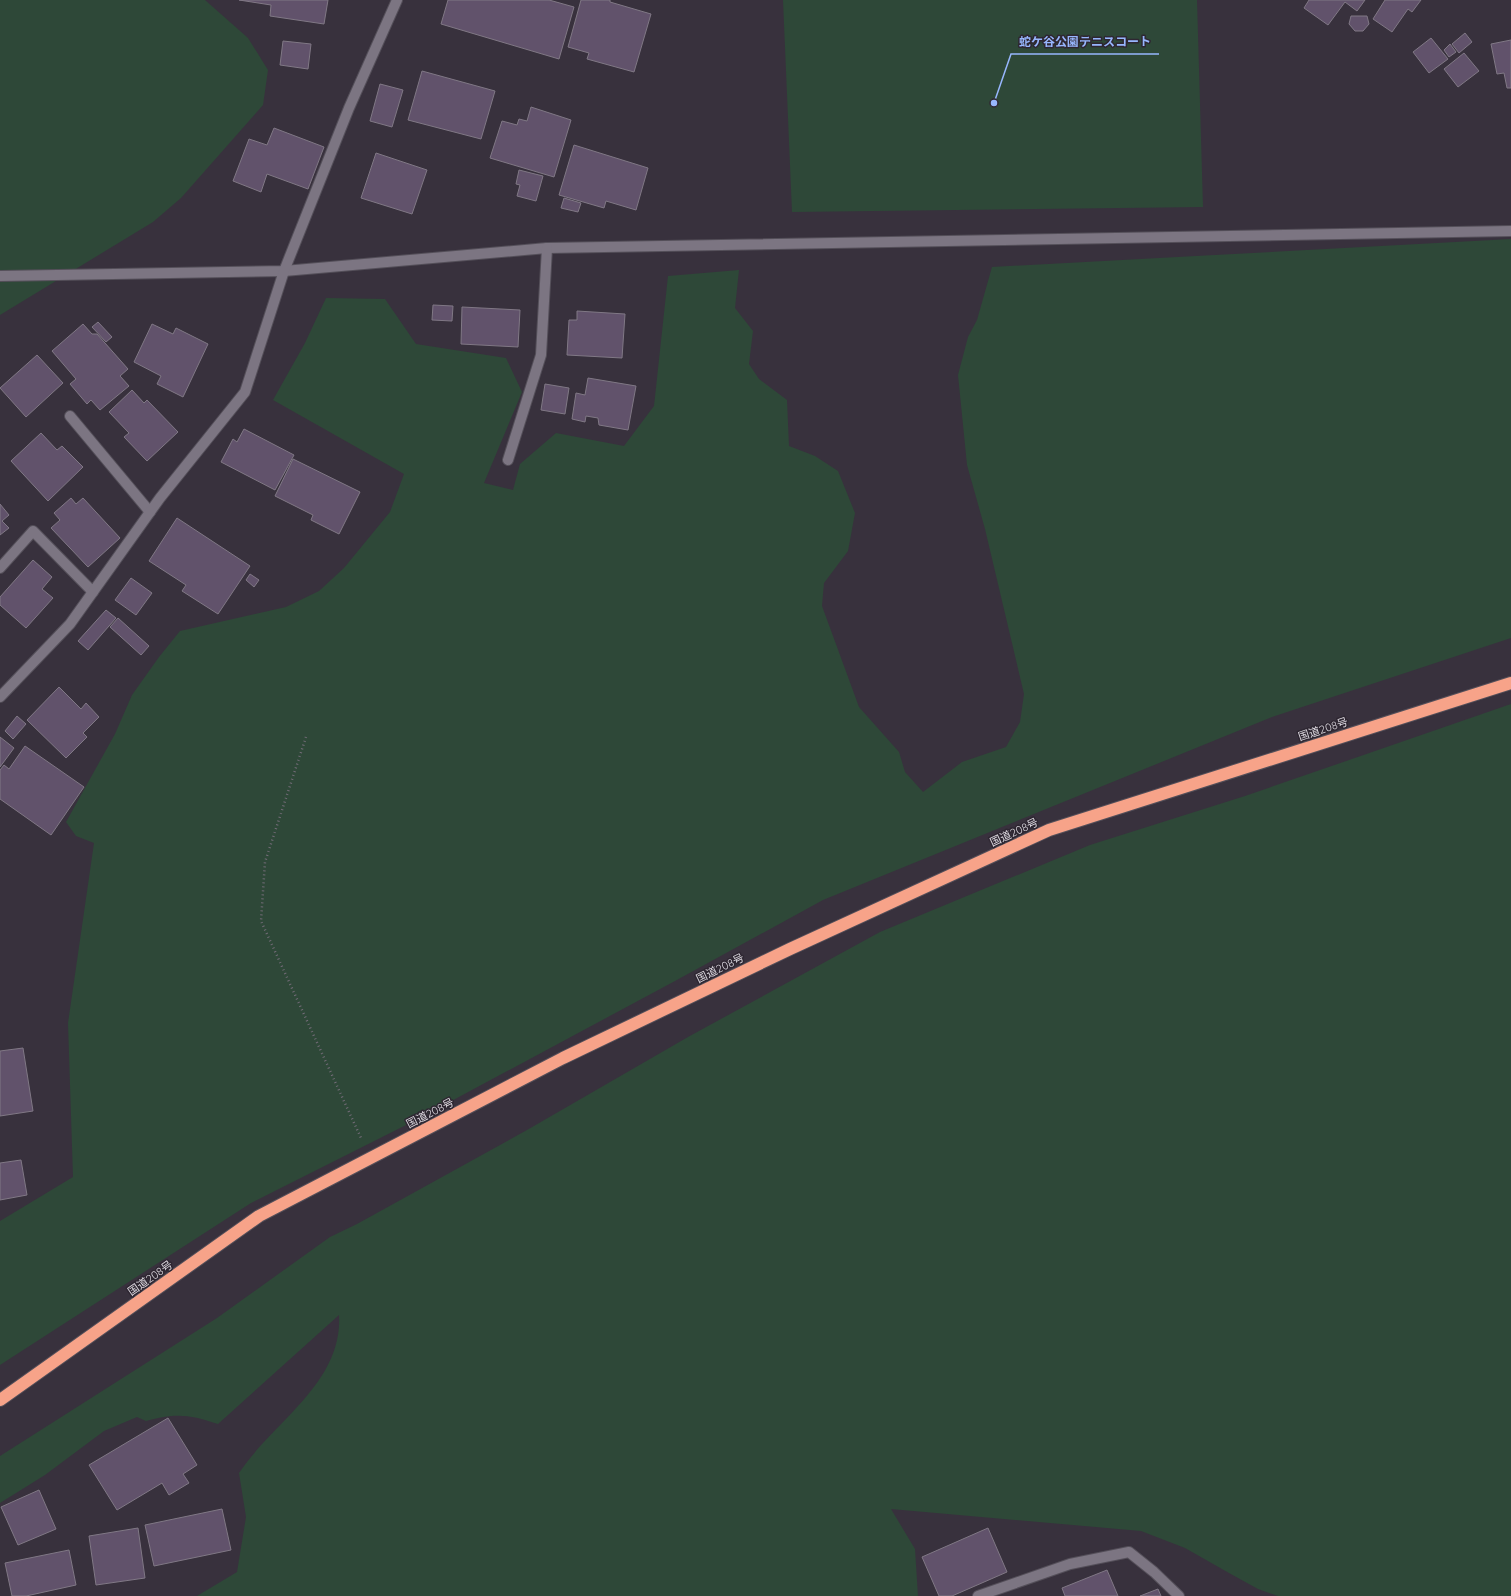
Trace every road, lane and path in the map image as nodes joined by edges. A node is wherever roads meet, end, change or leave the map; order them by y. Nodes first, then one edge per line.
1 (397, 0) edge
2 (1511, 231) edge
3 (547, 248) junction
4 (284, 271) junction
5 (0, 276) edge
6 (70, 416) dead end
7 (508, 460) dead end
8 (150, 512) junction
9 (0, 568) edge
10 (93, 592) junction
11 (1511, 683) edge
12 (0, 697) edge
13 (306, 737) dead end
14 (370, 1158) junction
15 (0, 1400) edge
16 (978, 1596) edge
17 (1179, 1596) edge

1 - 4 street
2 - 3 street
3 - 4 street
3 - 7 street
4 - 5 street
4 - 8 street
6 - 8 street
8 - 10 street
9 - 10 street
10 - 12 street
11 - 14 highway, 国道208号
13 - 14 path
14 - 15 highway, 国道208号
16 - 17 street

